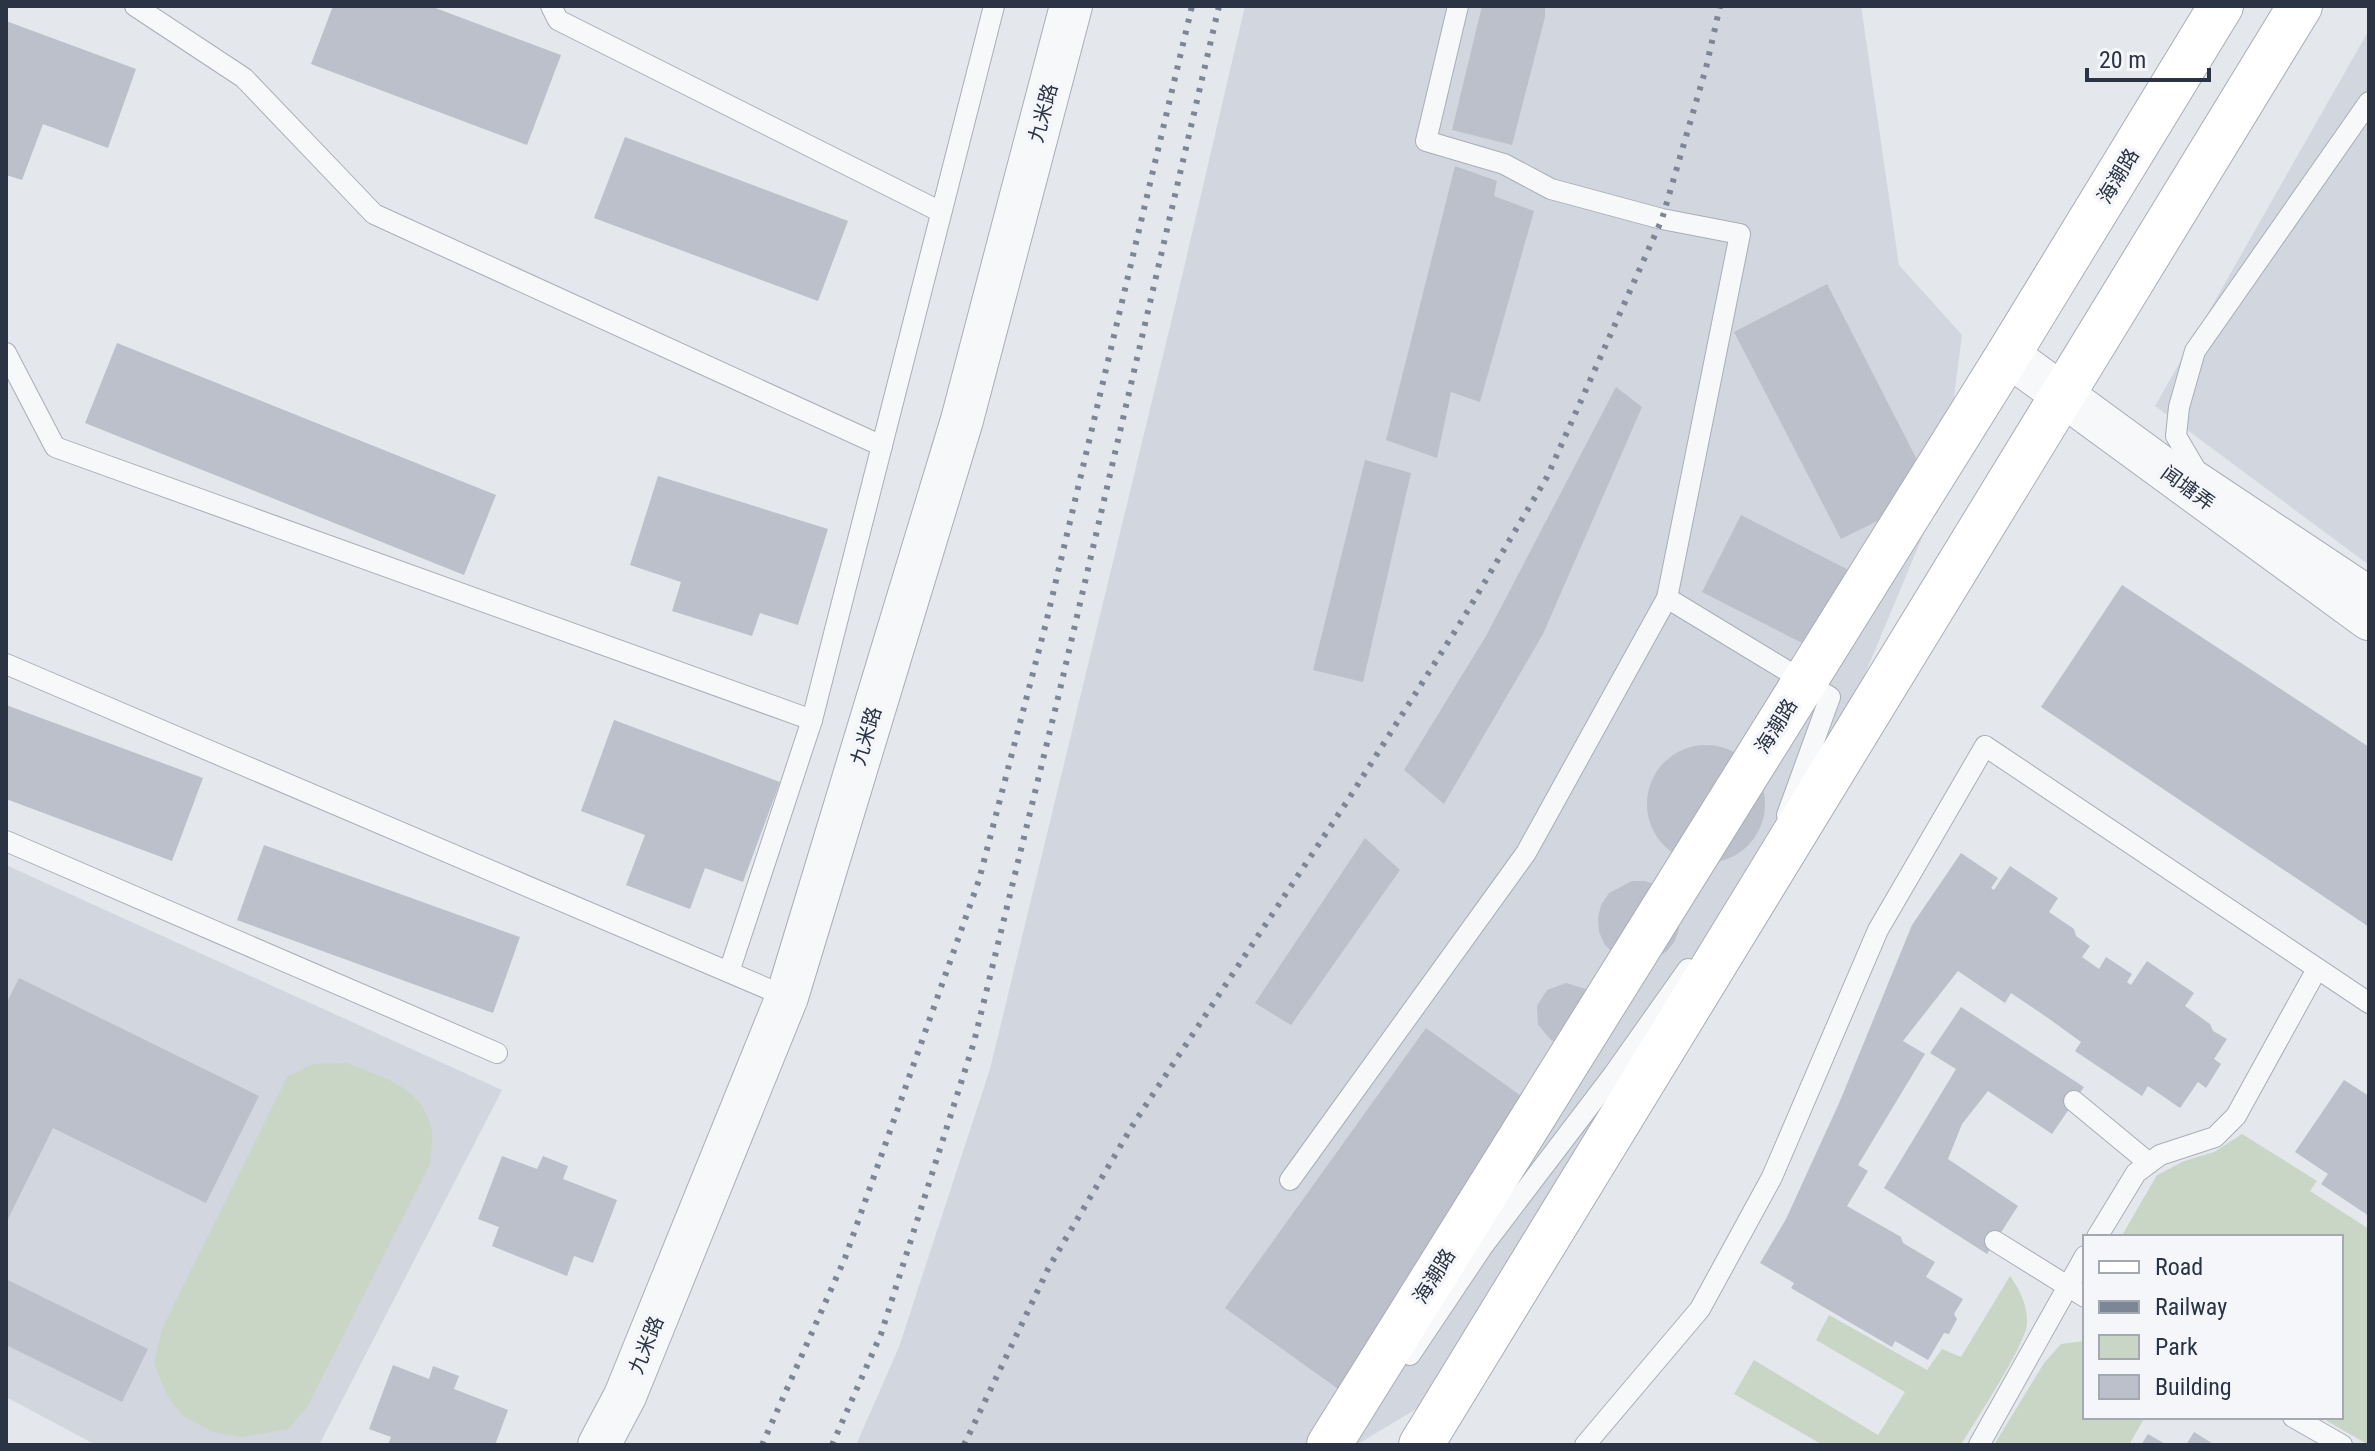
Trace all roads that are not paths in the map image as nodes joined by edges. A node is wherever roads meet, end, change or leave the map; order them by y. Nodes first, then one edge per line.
1 (135, 6) edge
2 (551, 6) edge
3 (994, 6) edge
4 (1071, 6) edge
5 (1458, 6) edge
6 (2221, 6) edge
7 (2300, 6) edge
8 (2369, 102) edge
9 (941, 212) junction
10 (6, 353) edge
11 (2008, 355) junction
12 (2061, 396) junction
13 (882, 446) junction
14 (2369, 585) edge
15 (1667, 598) junction
16 (2369, 619) edge
17 (6, 664) edge
18 (812, 720) junction
19 (6, 841) edge
20 (2317, 969) junction
21 (729, 972) junction
22 (787, 997) junction
23 (2369, 1003) edge
24 (497, 1053) dead end
25 (2074, 1101) dead end
26 (2149, 1163) junction
27 (1290, 1180) dead end
28 (2098, 1235) edge
29 (1995, 1241) dead end
30 (2083, 1264) edge
31 (2076, 1292) edge
32 (1400, 1370) dead end
33 (2296, 1419) edge
34 (599, 1445) edge
35 (1329, 1445) edge
36 (1421, 1445) edge
37 (1585, 1445) edge
38 (1979, 1445) edge
39 (2342, 1445) edge

1 - 13 lane
2 - 9 lane
3 - 9 lane
4 - 22 street, 九米路
5 - 15 lane
6 - 11 street, 海潮路
7 - 12 street
8 - 14 lane
9 - 13 lane
10 - 18 lane
11 - 12 street, 闻塘弄
11 - 35 street, 海潮路
12 - 16 street, 闻塘弄
12 - 36 street
13 - 18 lane
15 - 27 lane
15 - 32 lane
17 - 21 lane
18 - 21 lane
19 - 24 lane
20 - 23 lane
20 - 26 lane
20 - 37 lane
21 - 22 lane
22 - 34 street, 九米路
25 - 26 lane
26 - 28 lane
29 - 31 lane
30 - 31 lane
31 - 38 lane
33 - 39 lane

